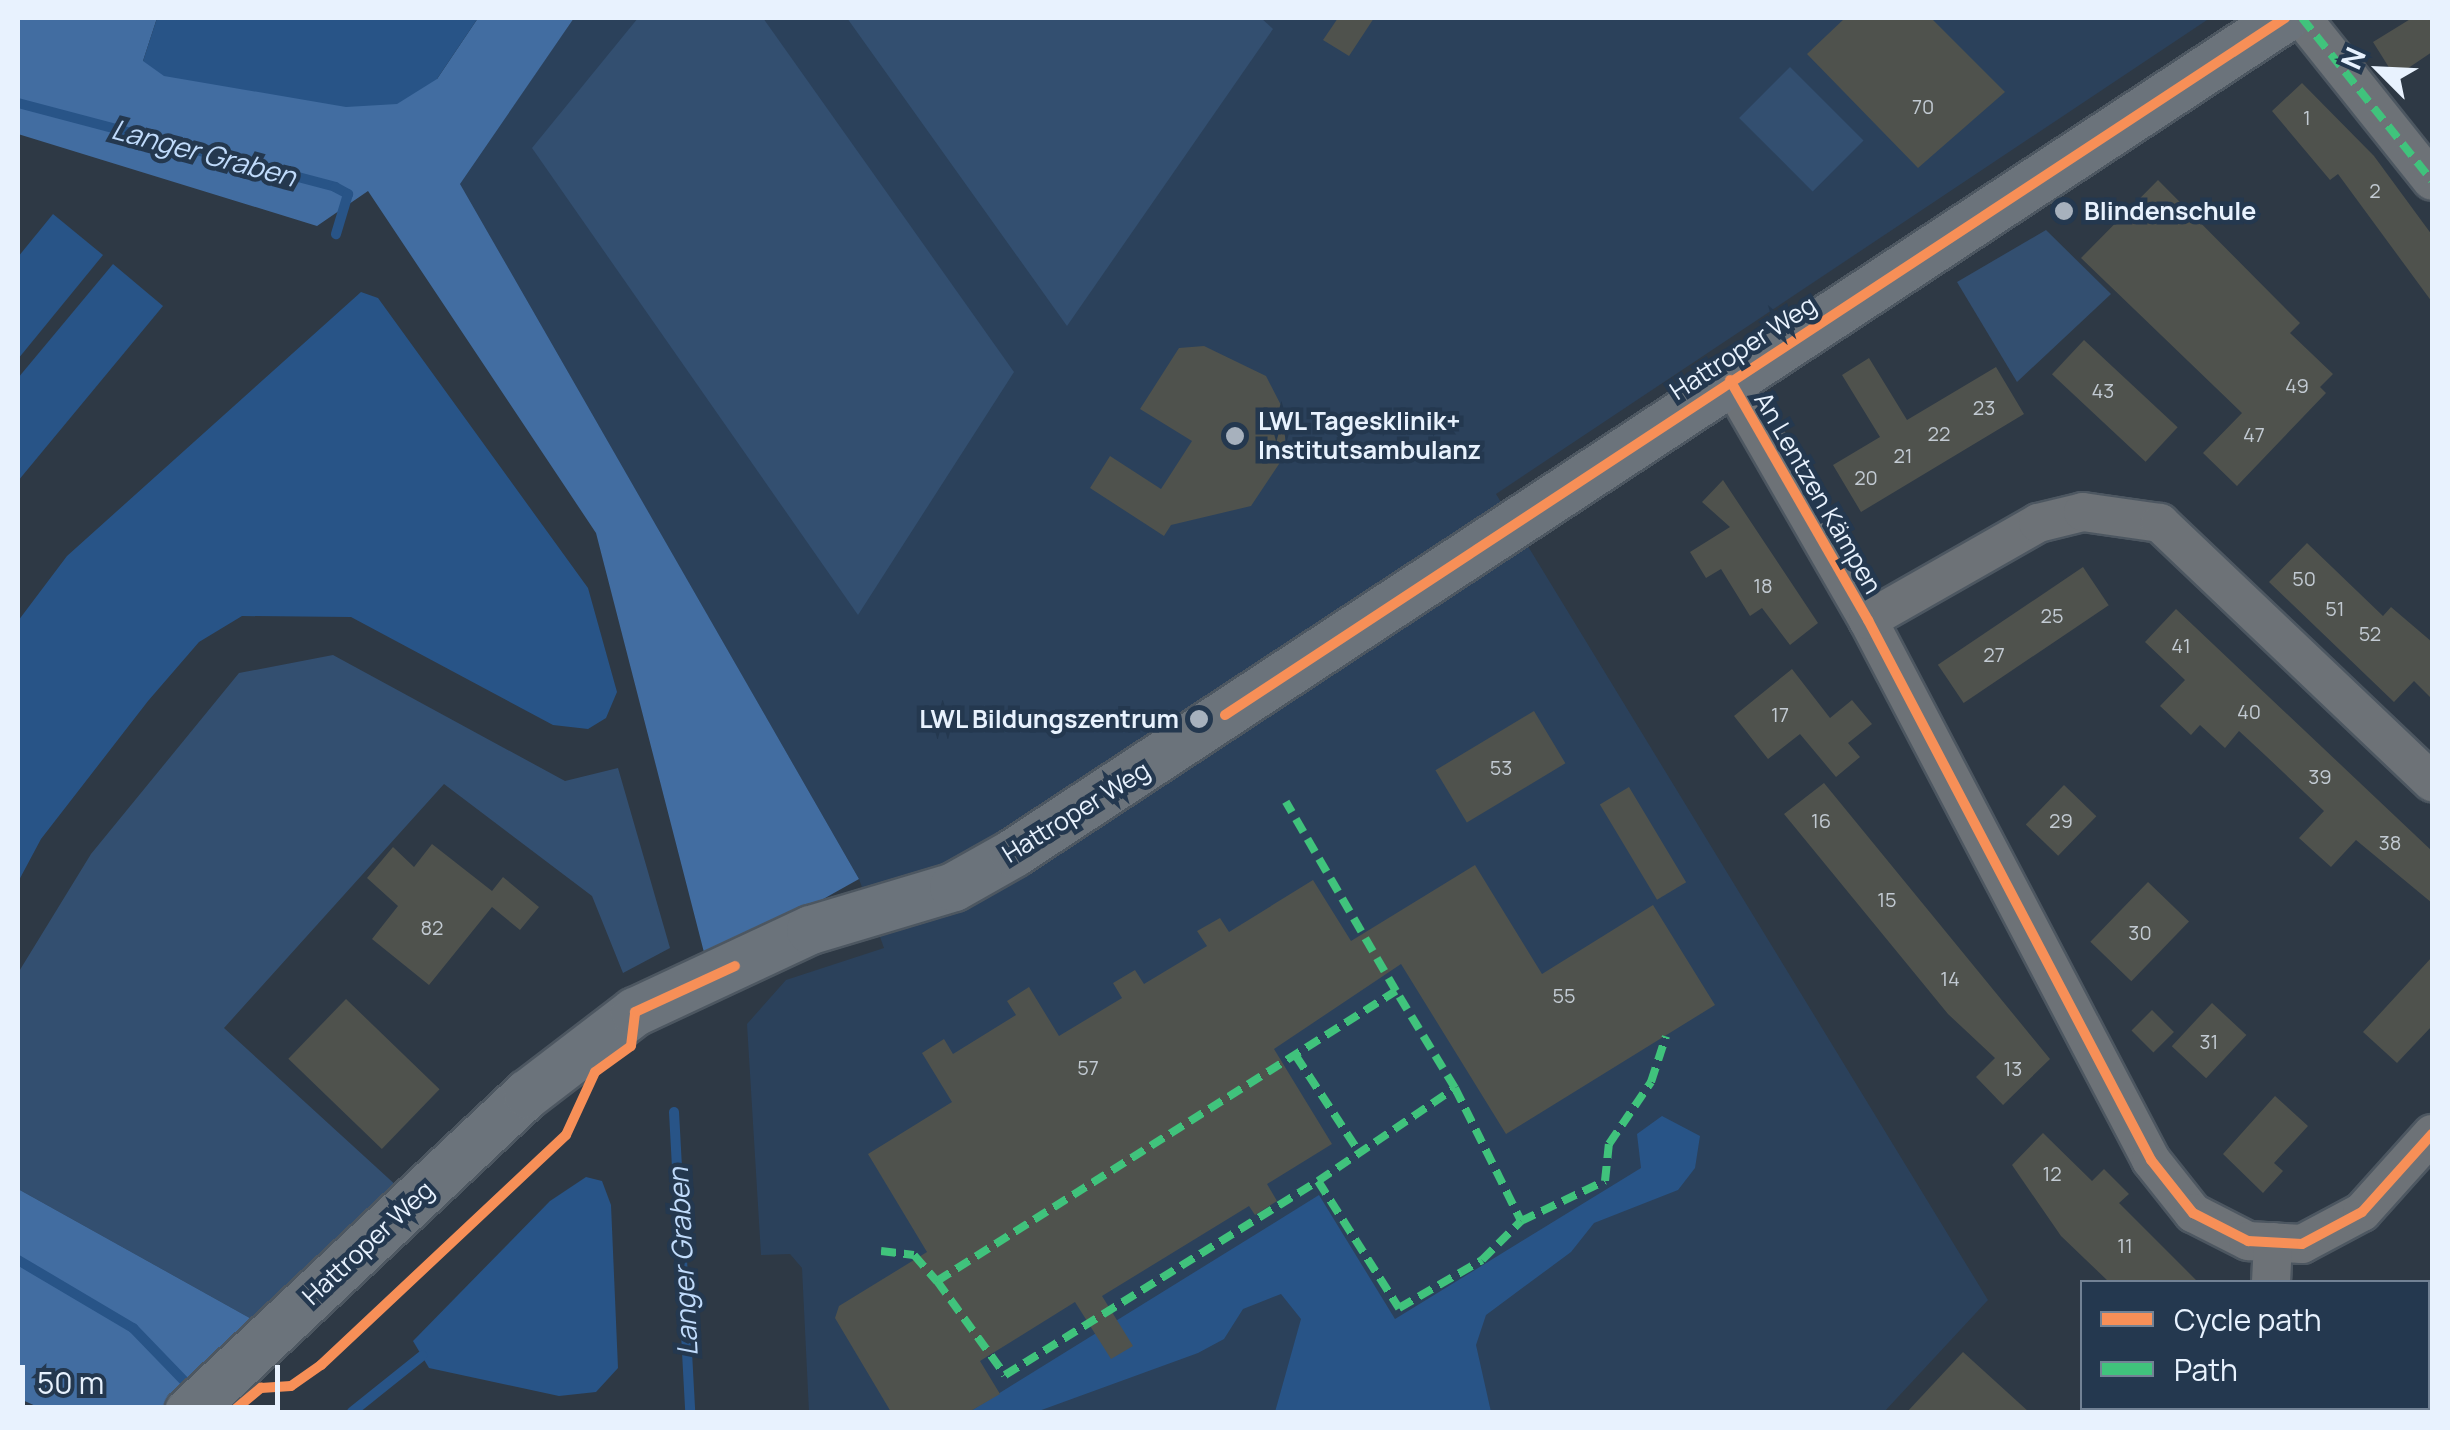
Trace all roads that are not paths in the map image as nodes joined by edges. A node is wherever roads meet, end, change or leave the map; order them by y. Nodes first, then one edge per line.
1 (2286, 18) edge
2 (2302, 18) edge
3 (2432, 181) edge
4 (1730, 380) junction
5 (1868, 620) junction
6 (2432, 782) edge
7 (2432, 1134) edge
8 (2273, 1242) junction
9 (2271, 1280) edge
10 (189, 1412) edge

1 - 4 main road, Hattroper Weg
2 - 3 street
4 - 5 street, An Lentzen Kämpen
4 - 10 main road, Hattroper Weg
5 - 6 street, An Lentzen Kämpen
5 - 8 street, An Lentzen Kämpen
7 - 8 street, An Lentzen Kämpen
8 - 9 street

